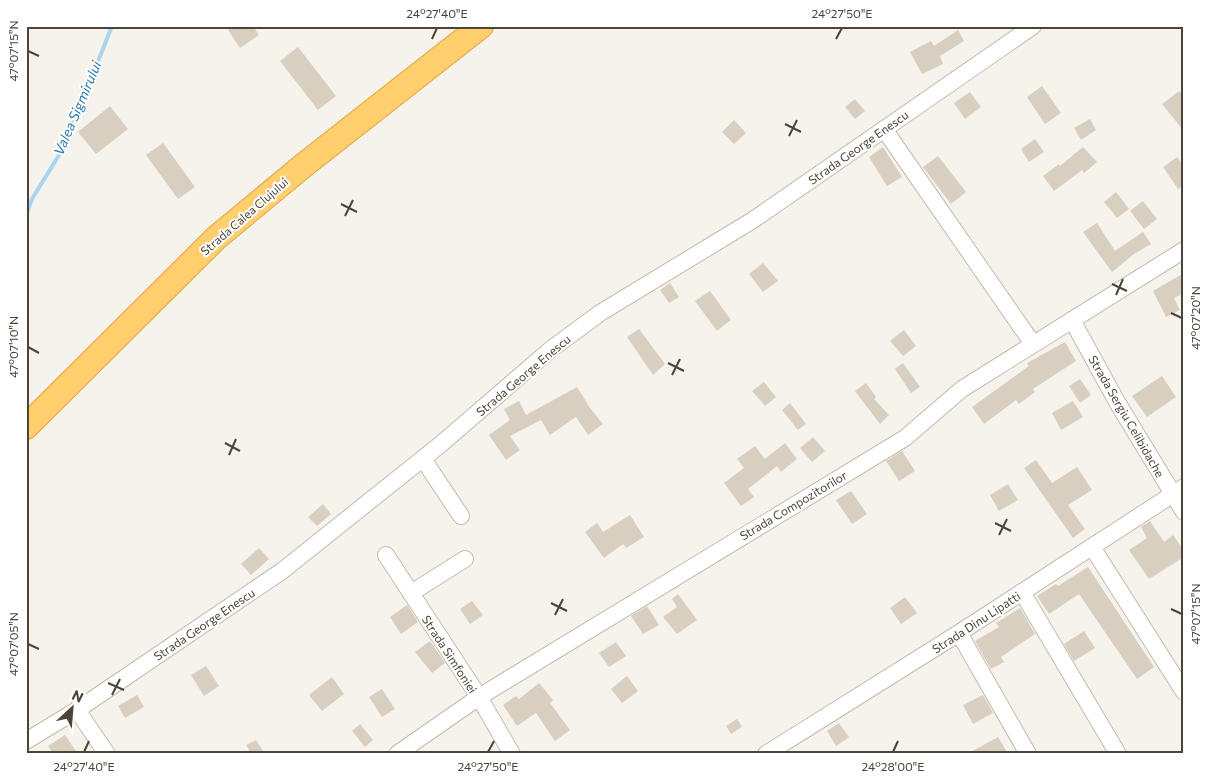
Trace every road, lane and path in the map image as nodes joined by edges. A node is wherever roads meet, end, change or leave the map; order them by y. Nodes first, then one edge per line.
1 (481, 26) edge
2 (1033, 26) edge
3 (884, 129) junction
4 (1184, 250) edge
5 (1072, 320) junction
6 (1033, 344) junction
7 (26, 428) edge
8 (423, 459) junction
9 (1178, 491) edge
10 (1184, 512) edge
11 (461, 516) dead end
12 (1092, 547) junction
13 (386, 555) dead end
14 (465, 558) dead end
15 (1022, 592) junction
16 (411, 593) junction
17 (959, 633) junction
18 (1184, 692) edge
19 (479, 697) junction
20 (77, 710) junction
21 (26, 740) edge
22 (107, 754) edge
23 (397, 754) edge
24 (512, 754) edge
25 (766, 754) edge
26 (1028, 754) edge
27 (1118, 754) edge

1 - 7 highway, Strada Calea Clujului
2 - 3 street, Strada George Enescu
3 - 6 street
3 - 8 street, Strada George Enescu
4 - 5 street, Strada Compozitorilor
5 - 6 street, Strada Compozitorilor
5 - 9 street, Strada Sergiu Celibidache
6 - 19 street, Strada Compozitorilor
8 - 11 street
8 - 20 street, Strada George Enescu
9 - 10 street, Strada Sergiu Celibidache
9 - 12 street, Strada Dinu Lipatti
12 - 15 street, Strada Dinu Lipatti
12 - 18 street
13 - 16 street, Strada Simfoniei
14 - 16 street
15 - 17 street, Strada Dinu Lipatti
15 - 27 street
16 - 19 street, Strada Simfoniei
17 - 25 street, Strada Dinu Lipatti
17 - 26 street
19 - 23 street, Strada Compozitorilor
19 - 24 street, Strada Simfoniei
20 - 21 street, Strada George Enescu
20 - 22 street

